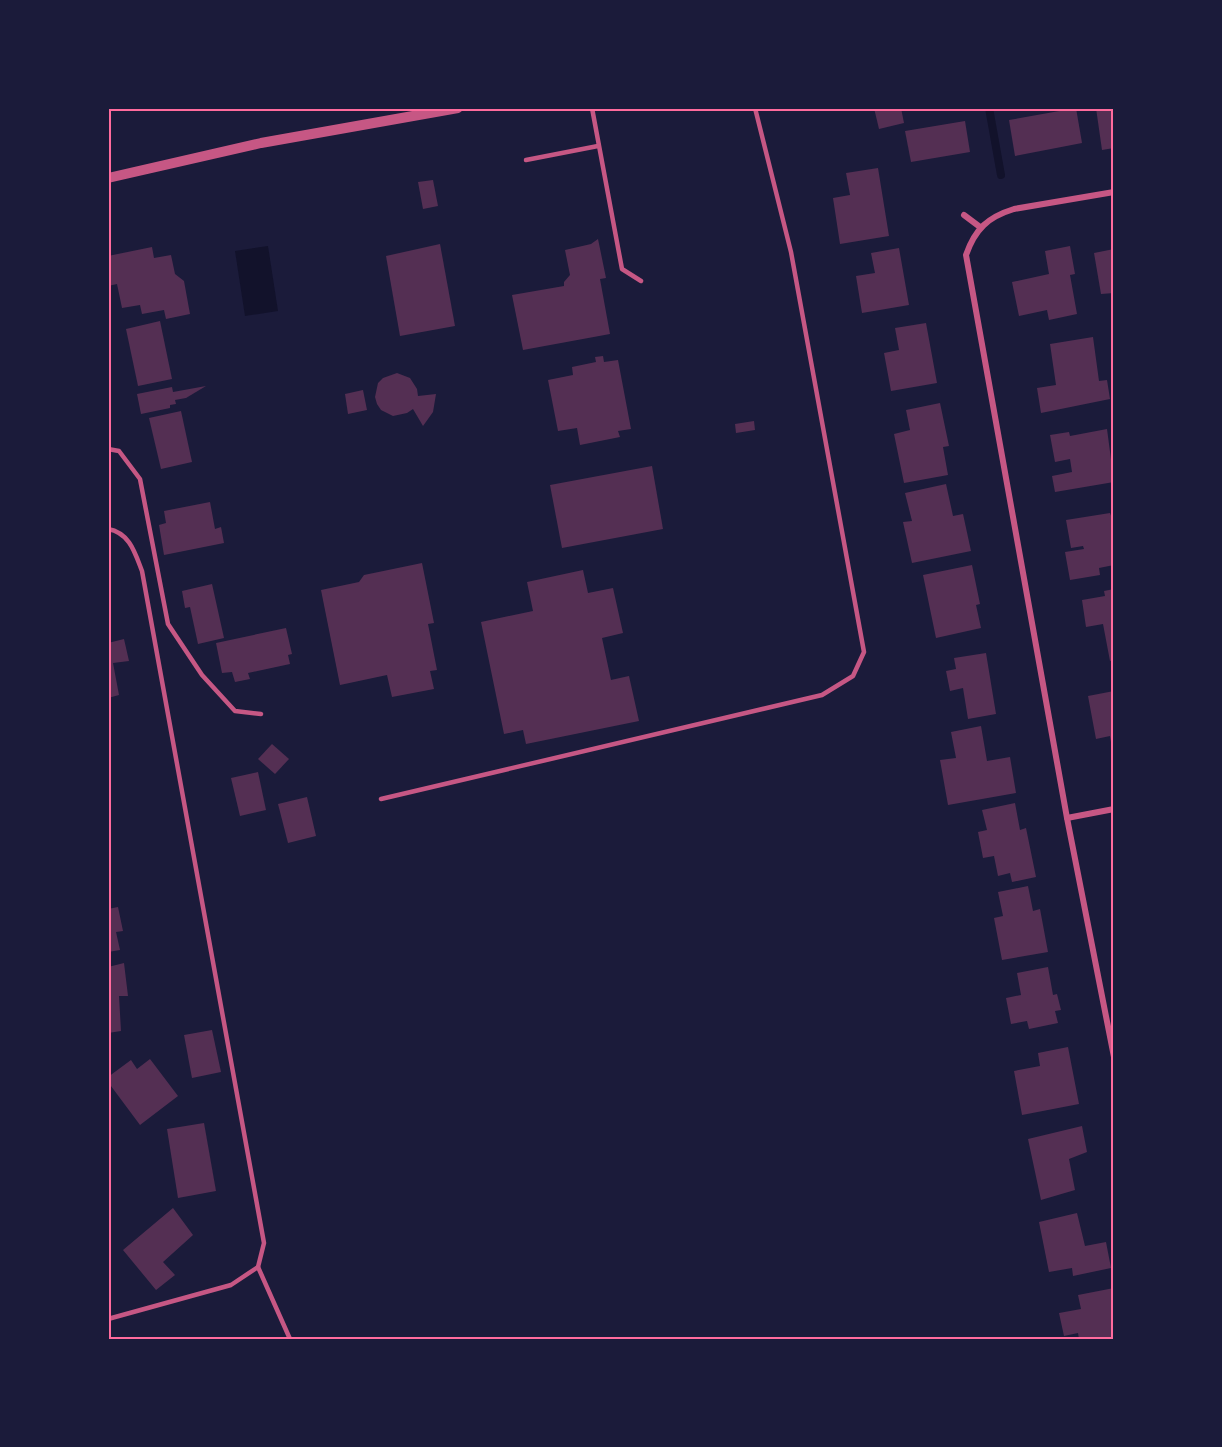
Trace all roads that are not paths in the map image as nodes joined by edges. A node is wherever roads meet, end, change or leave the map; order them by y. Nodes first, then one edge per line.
1 (459, 108) edge
2 (592, 108) edge
3 (755, 108) edge
4 (598, 146) junction
5 (526, 160) dead end
6 (108, 178) edge
7 (1114, 192) edge
8 (964, 215) dead end
9 (978, 230) junction
10 (641, 281) dead end
11 (108, 449) edge
12 (108, 529) edge
13 (261, 714) dead end
14 (381, 799) dead end
15 (1114, 809) edge
16 (1066, 818) junction
17 (1114, 1057) edge
18 (258, 1267) junction
19 (108, 1320) edge
20 (290, 1339) edge

1 - 6 street
2 - 4 lane
3 - 14 lane
4 - 5 lane
4 - 10 lane
7 - 9 street
8 - 9 street
9 - 16 street
11 - 13 lane
12 - 18 lane
15 - 16 street
16 - 17 street
18 - 19 lane
18 - 20 lane

